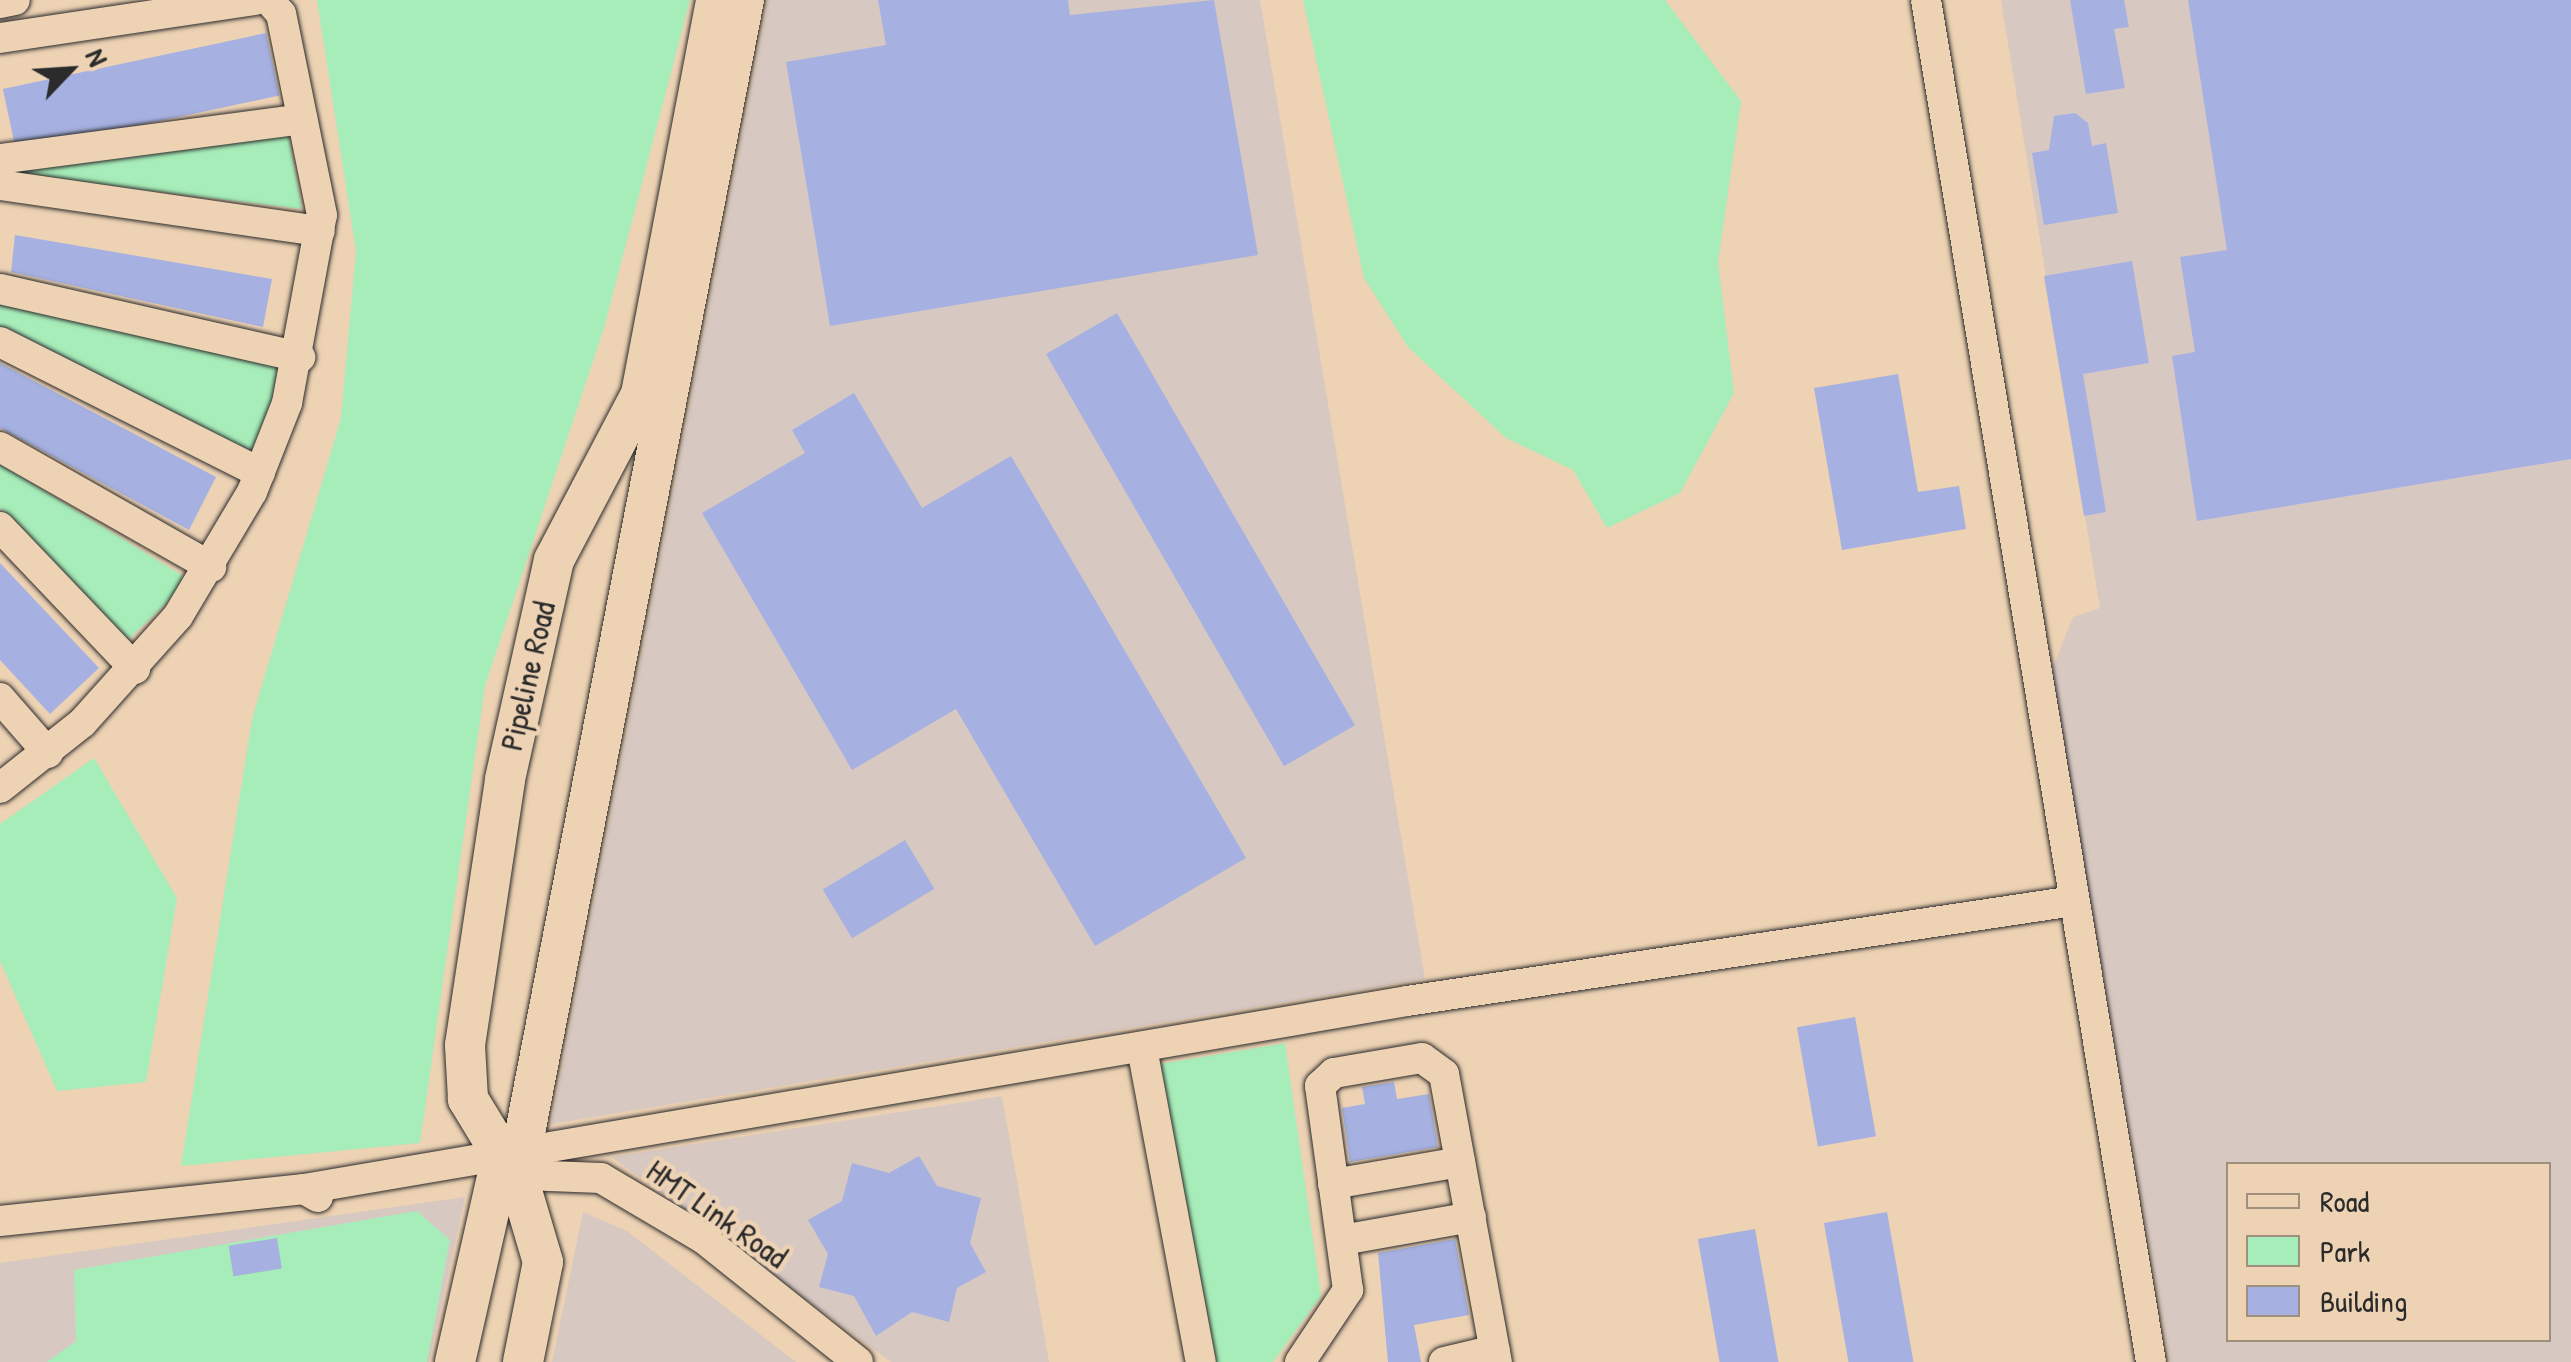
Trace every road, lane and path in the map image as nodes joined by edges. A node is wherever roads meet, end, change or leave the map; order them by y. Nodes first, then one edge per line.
1 (16, 0) edge
2 (254, 0) edge
3 (269, 0) edge
4 (716, 0) edge
5 (744, 0) edge
6 (1926, 0) edge
7 (0, 3) edge
8 (0, 38) edge
9 (302, 119) junction
10 (0, 160) edge
11 (0, 186) edge
12 (320, 232) junction
13 (0, 290) edge
14 (0, 342) edge
15 (300, 357) junction
16 (0, 447) edge
17 (260, 473) junction
18 (0, 526) edge
19 (211, 567) junction
20 (135, 669) junction
21 (0, 698) edge
22 (48, 753) junction
23 (0, 788) edge
24 (2074, 901) junction
25 (1142, 1048) junction
26 (1460, 1162) junction
27 (509, 1165) junction
28 (1332, 1184) junction
29 (1471, 1217) junction
30 (0, 1221) edge
31 (1342, 1240) junction
32 (1496, 1356) edge
33 (454, 1362) edge
34 (523, 1362) edge
35 (858, 1362) edge
36 (1200, 1362) edge
37 (1300, 1362) edge
38 (1444, 1362) edge
39 (2151, 1362) edge

1 - 7 street
2 - 8 street
3 - 9 street
4 - 27 main road, Pipeline Road
5 - 27 main road
6 - 24 street
9 - 10 street
9 - 12 street
11 - 12 street
12 - 15 street
13 - 15 street
14 - 17 street
15 - 17 street
16 - 19 street
17 - 19 street
18 - 20 street
19 - 20 street
20 - 22 street
21 - 22 street
22 - 23 street
24 - 25 street
24 - 39 street
25 - 27 street
25 - 36 street
26 - 28 street
26 - 28 street
26 - 29 street
27 - 30 street, HMT Link Road
27 - 33 main road
27 - 34 main road
27 - 35 street, HMT Link Road
28 - 31 street
29 - 31 street
29 - 32 street
31 - 37 street
32 - 38 street

